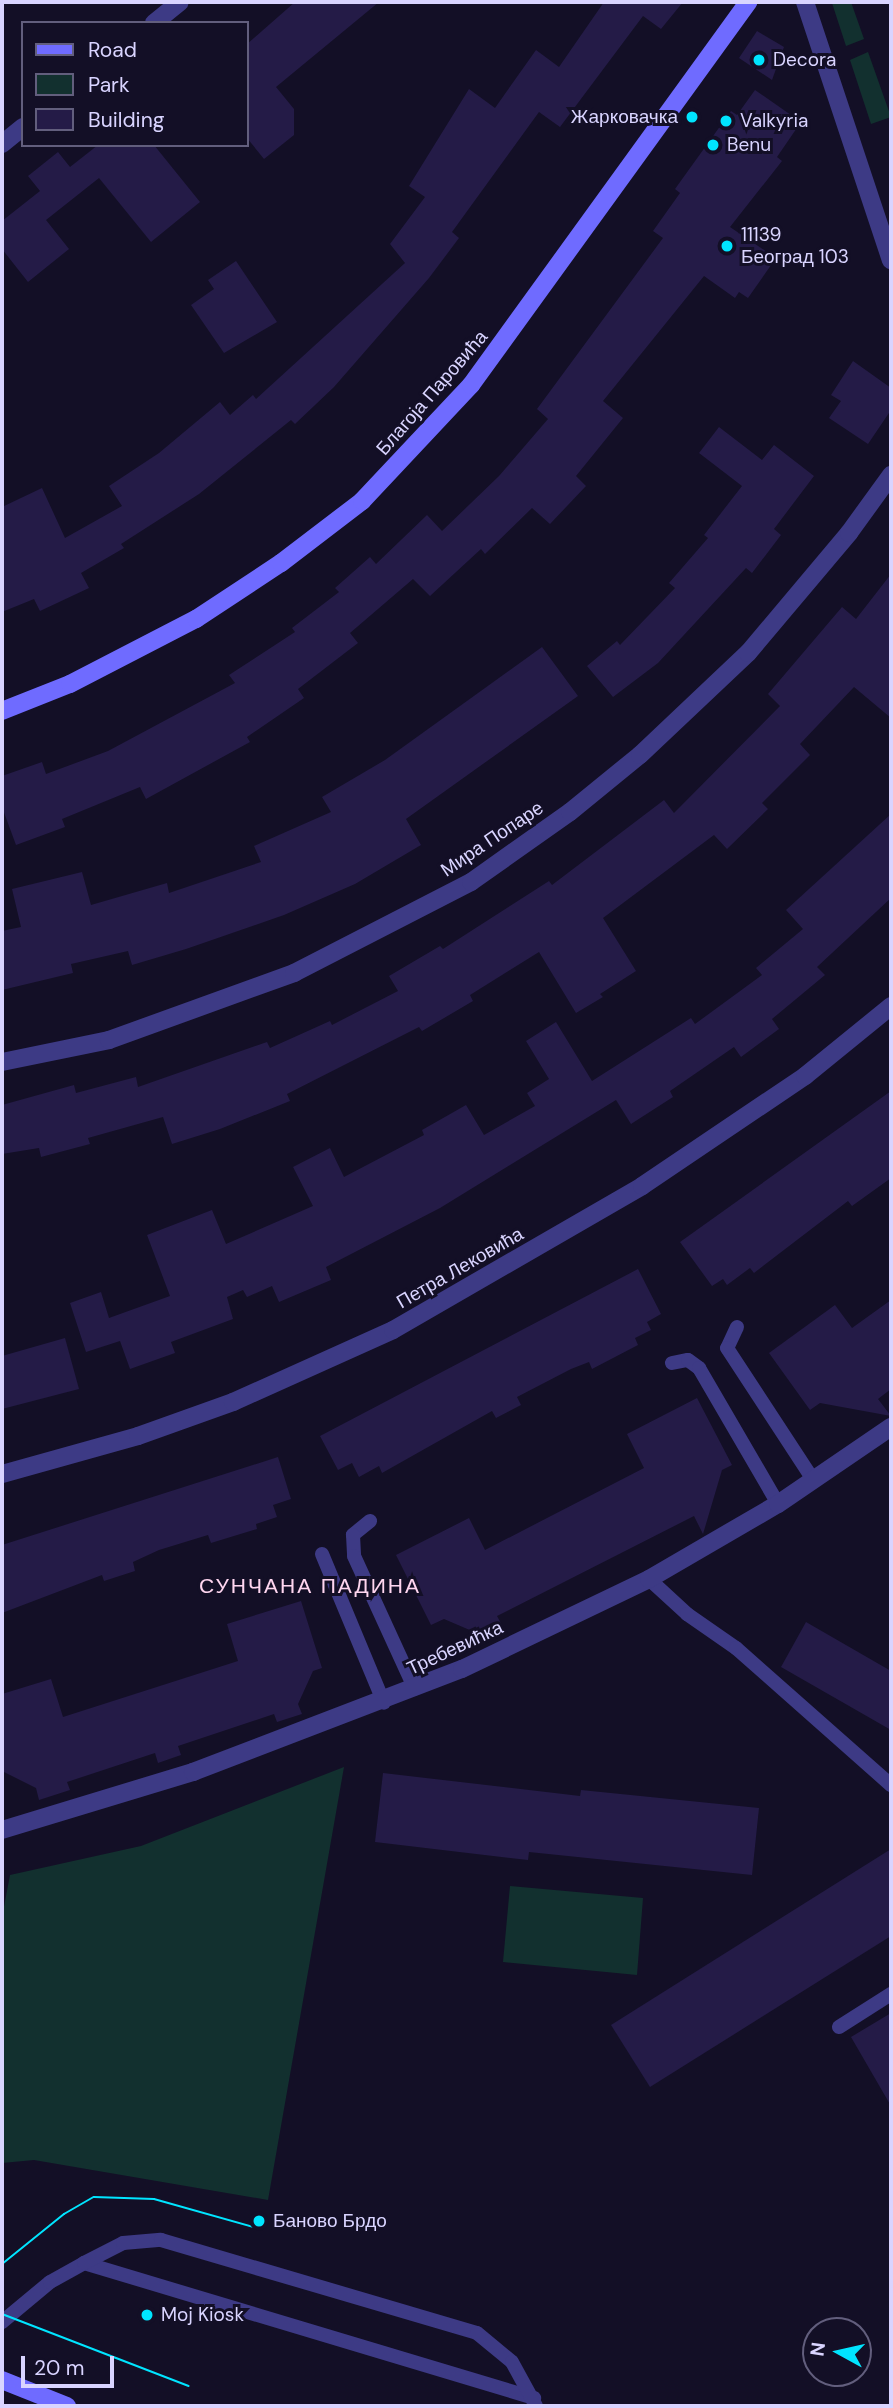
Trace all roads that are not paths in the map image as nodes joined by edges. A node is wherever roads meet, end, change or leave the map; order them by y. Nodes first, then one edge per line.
1 (180, 2) edge
2 (748, 2) edge
3 (805, 2) edge
4 (156, 21) edge
5 (21, 129) edge
6 (2, 144) edge
7 (891, 260) edge
8 (891, 475) edge
9 (2, 711) edge
10 (891, 1006) edge
11 (2, 1062) edge
12 (737, 1327) dead end
13 (672, 1363) dead end
14 (891, 1427) edge
15 (2, 1474) edge
16 (814, 1481) junction
17 (778, 1504) junction
18 (370, 1521) dead end
19 (322, 1554) dead end
20 (649, 1578) junction
21 (415, 1689) junction
22 (384, 1703) junction
23 (891, 1785) edge
24 (3, 1827) edge
25 (891, 1994) edge
26 (839, 2028) dead end
27 (84, 2263) junction
28 (2, 2322) edge
29 (2, 2380) edge
30 (535, 2402) edge
31 (67, 2406) edge

1 - 4 street
2 - 9 main road, Благоја Паровића
3 - 7 street
5 - 6 street
8 - 11 street, Мира Попаре
10 - 15 street, Петра Лековића
12 - 16 lane
13 - 17 lane
14 - 16 street, Требевићка
16 - 17 street, Требевићка
17 - 20 street, Требевићка
18 - 21 lane
19 - 22 lane
20 - 21 street, Требевићка
20 - 23 lane
21 - 22 street, Требевићка
22 - 24 street, Требевићка
25 - 26 lane
27 - 28 lane
27 - 30 lane
27 - 30 lane
29 - 31 main road

